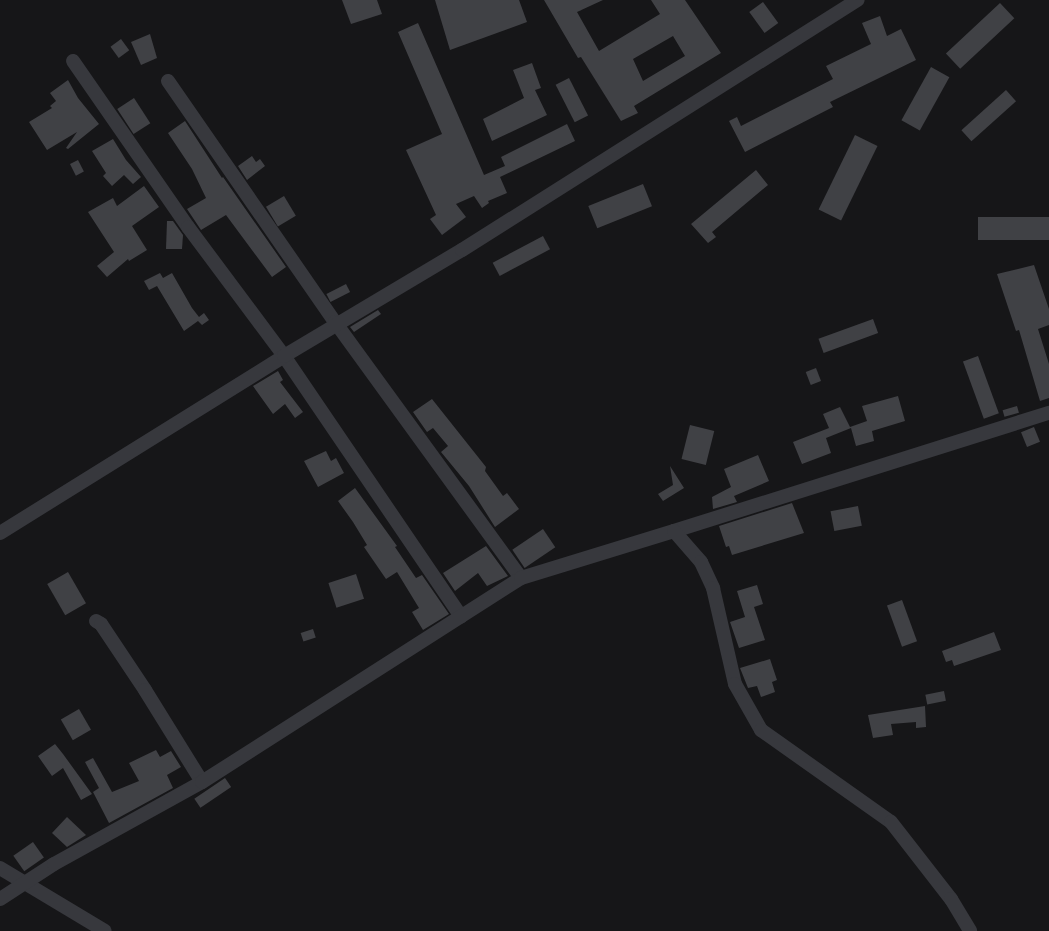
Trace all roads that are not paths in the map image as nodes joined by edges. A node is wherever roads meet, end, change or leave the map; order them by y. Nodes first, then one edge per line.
1 (858, 0) edge
2 (73, 61) dead end
3 (168, 81) dead end
4 (338, 326) junction
5 (284, 356) junction
6 (1049, 413) edge
7 (674, 531) junction
8 (0, 534) edge
9 (521, 578) junction
10 (461, 616) junction
11 (96, 621) dead end
12 (201, 782) junction
13 (0, 868) edge
14 (26, 883) junction
15 (0, 899) edge
16 (105, 931) edge
17 (970, 931) edge

1 - 4 street
2 - 5 street
3 - 4 street
4 - 5 street
4 - 9 street
5 - 8 street
5 - 10 street
6 - 7 street
7 - 9 street
7 - 17 street
9 - 10 street
10 - 12 street
11 - 12 street
12 - 14 street
13 - 14 street
14 - 15 street
14 - 16 street

